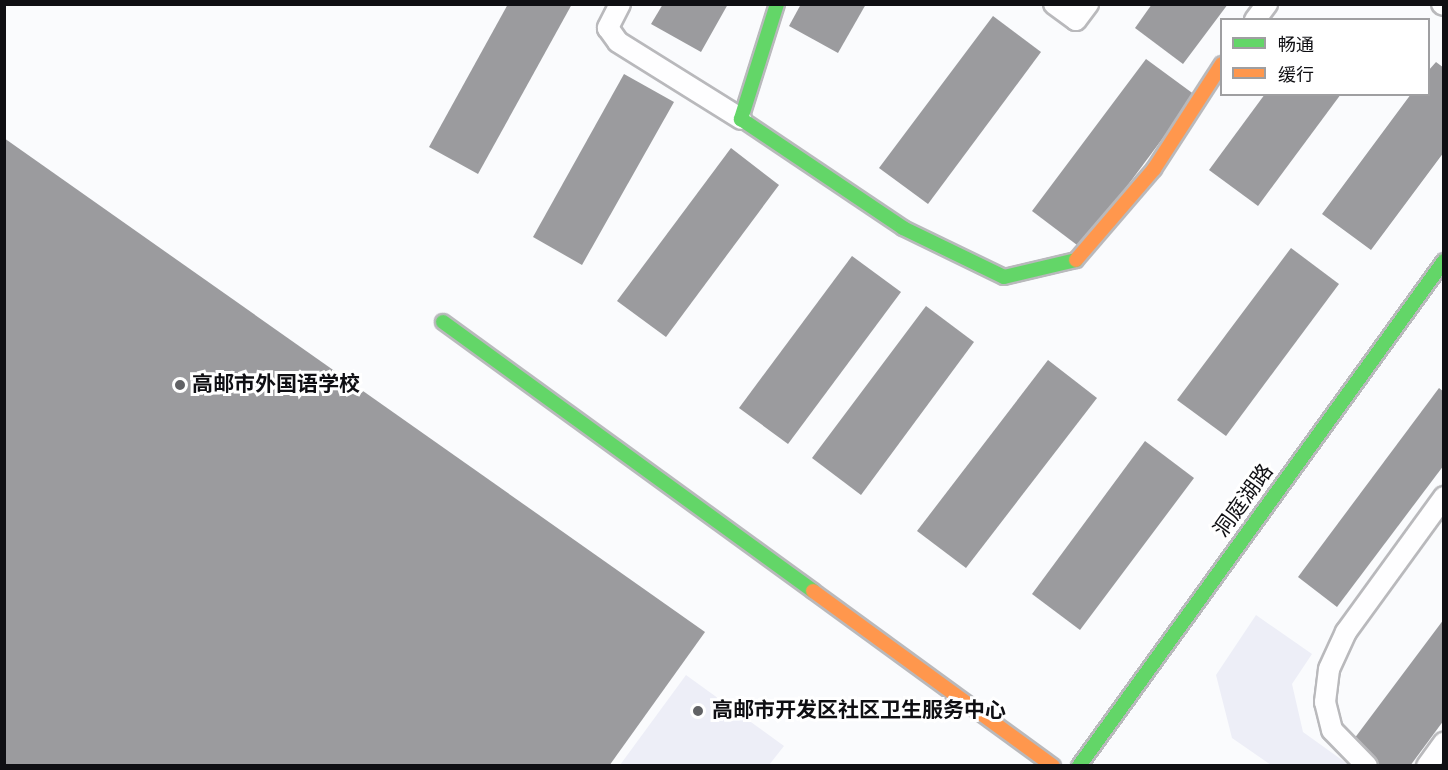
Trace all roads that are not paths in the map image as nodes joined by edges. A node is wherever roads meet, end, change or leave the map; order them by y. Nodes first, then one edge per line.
1 (620, 4) edge
2 (777, 4) edge
3 (1054, 4) edge
4 (1088, 4) edge
5 (1267, 4) edge
6 (1256, 18) edge
7 (1220, 66) edge
8 (741, 119) junction
9 (1443, 261) edge
10 (443, 322) dead end
11 (1443, 497) edge
12 (1443, 743) edge
13 (1053, 765) edge
14 (1079, 765) edge
15 (1367, 765) edge
16 (1427, 765) edge

1 - 8 street
2 - 8 street
3 - 4 street
5 - 6 street
7 - 8 street
9 - 14 street, 洞庭湖路
10 - 13 street
11 - 15 street
12 - 16 street

